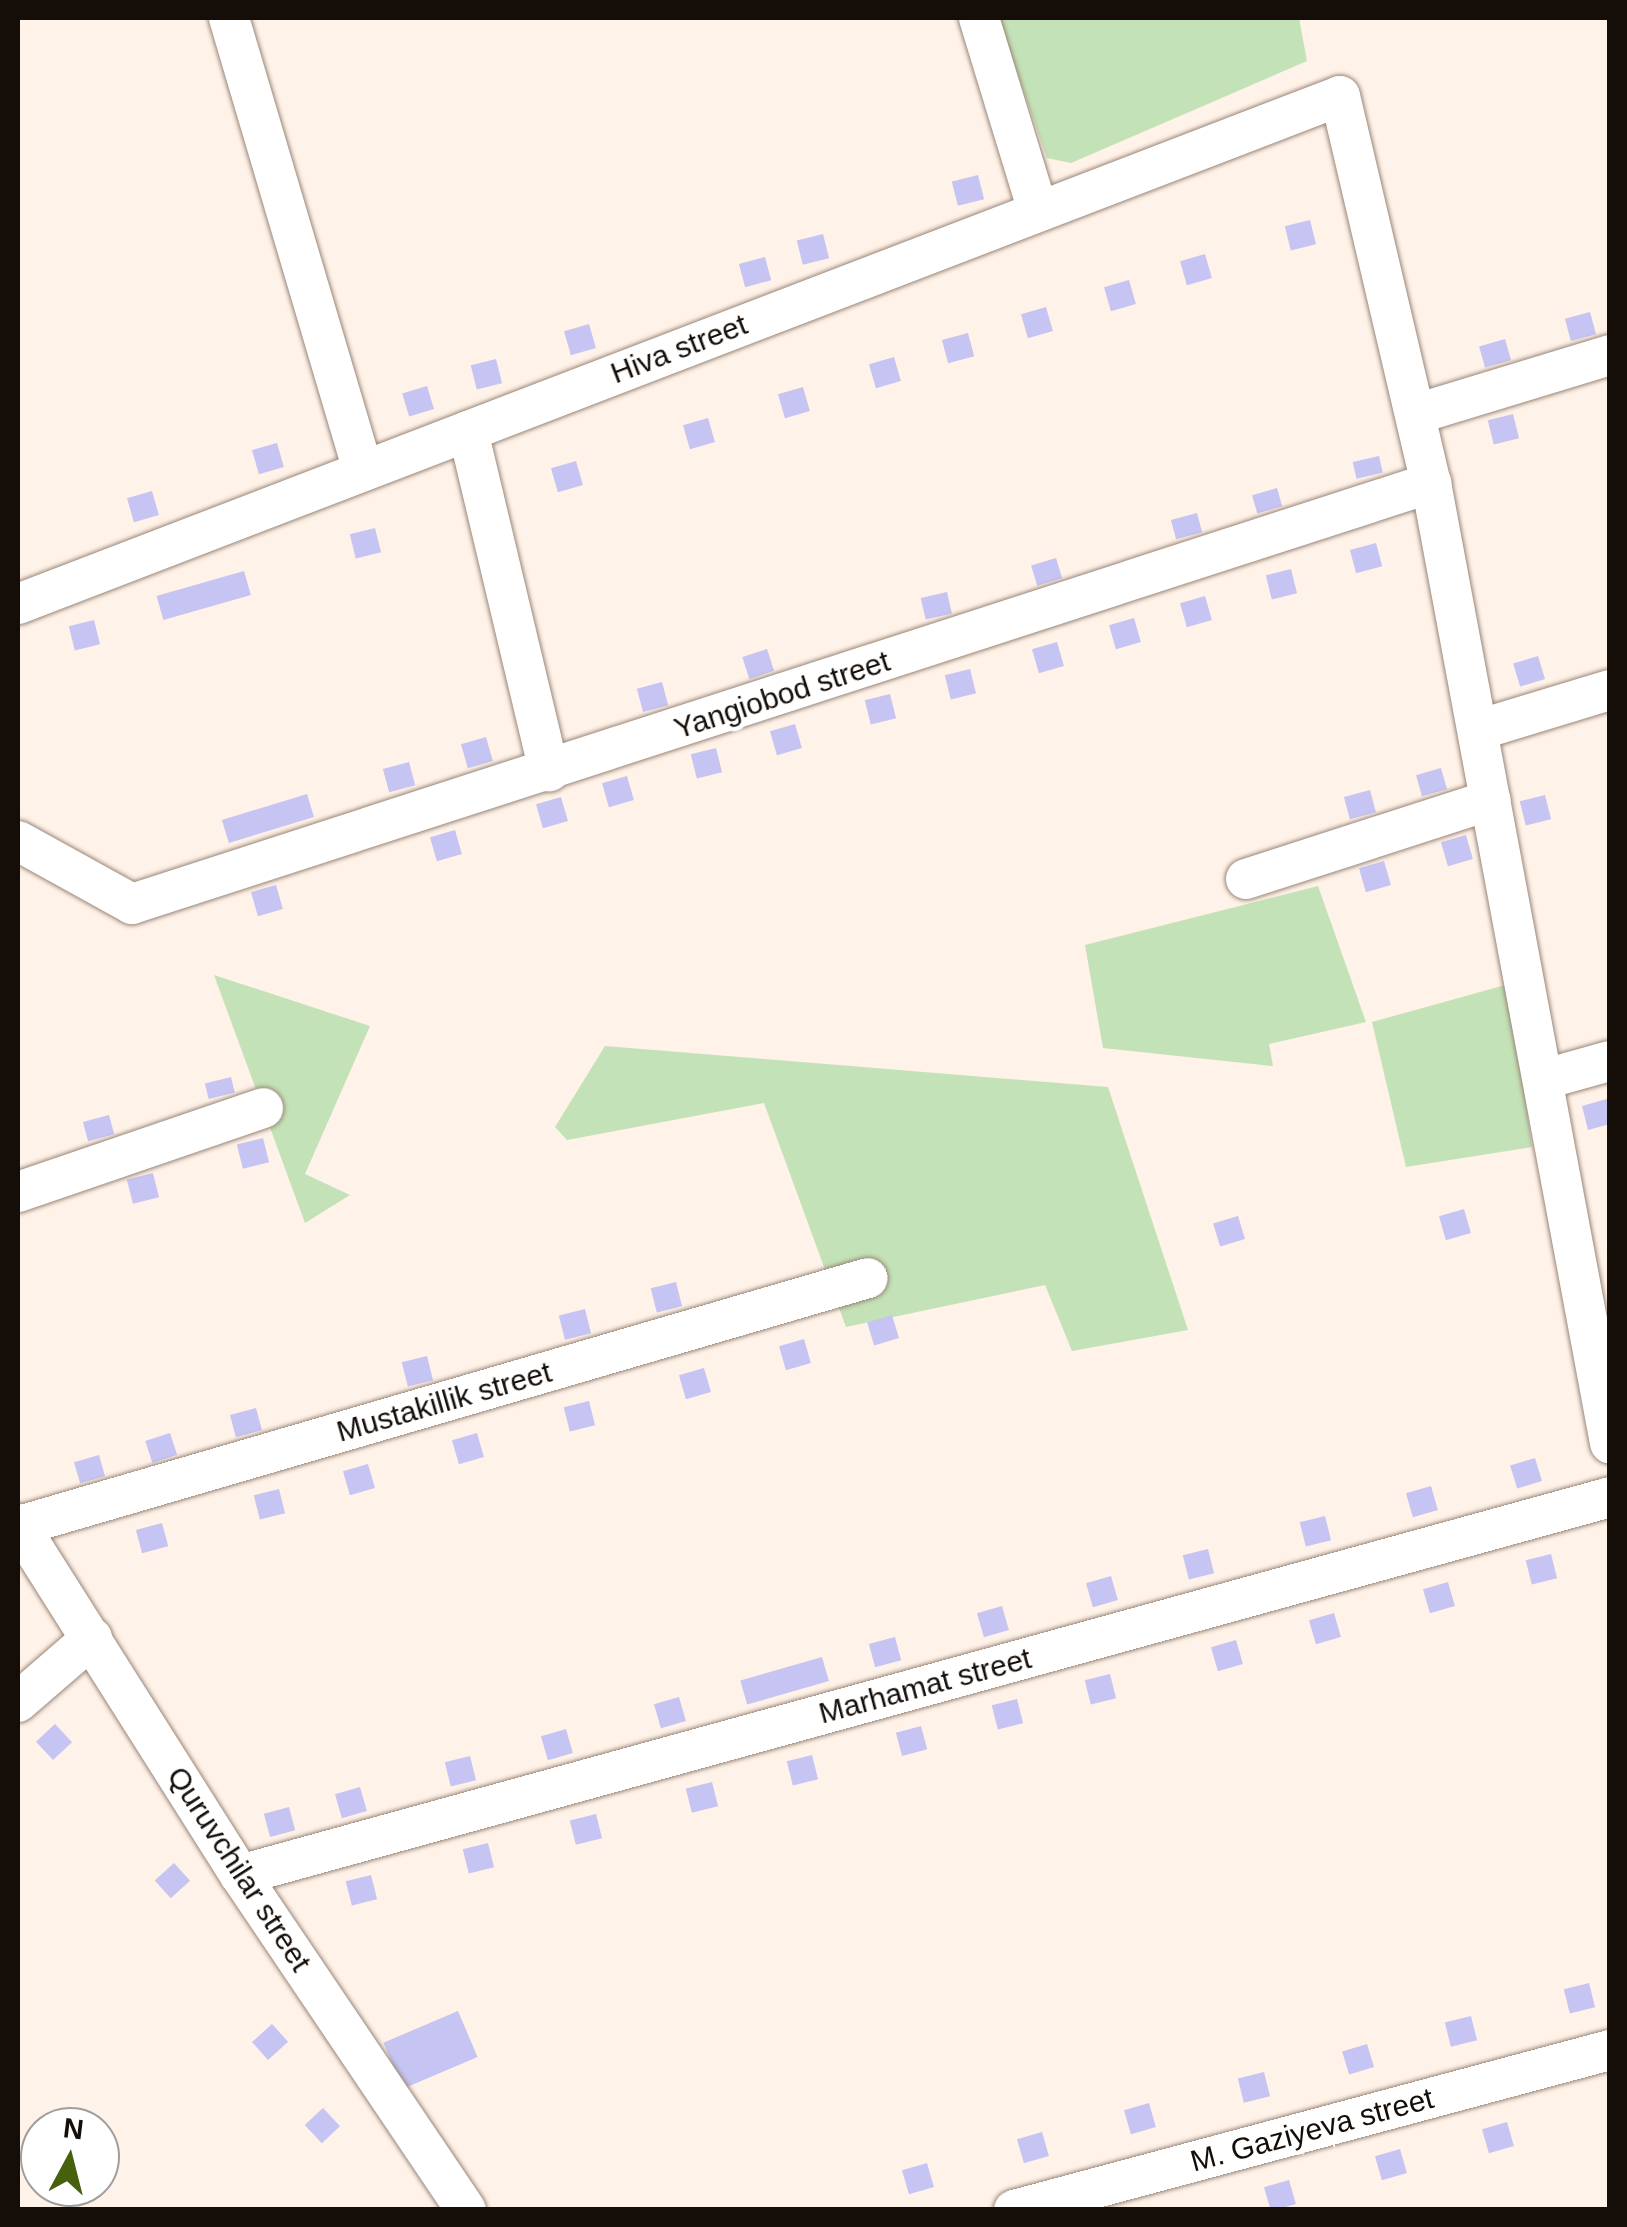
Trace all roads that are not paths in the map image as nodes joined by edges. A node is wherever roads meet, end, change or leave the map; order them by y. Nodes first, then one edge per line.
1 (229, 18) edge
2 (979, 18) edge
3 (1038, 211) junction
4 (1610, 355) edge
5 (1416, 414) junction
6 (468, 431) junction
7 (362, 471) junction
8 (1431, 482) junction
9 (18, 604) edge
10 (1610, 690) edge
11 (1478, 730) junction
12 (549, 771) junction
13 (1491, 800) junction
14 (18, 841) edge
15 (1246, 879) dead end
16 (1610, 1061) edge
17 (1544, 1079) junction
18 (263, 1108) dead end
19 (18, 1192) edge
20 (868, 1278) dead end
21 (1610, 1443) edge
22 (1610, 1496) edge
23 (18, 1525) edge
24 (92, 1638) junction
25 (18, 1702) edge
26 (240, 1875) junction
27 (1610, 2050) edge
28 (466, 2210) edge
29 (1014, 2210) edge

1 - 7 street
2 - 3 street
3 - 5 street, Hiva street
3 - 6 street, Hiva street
4 - 5 street
5 - 8 street
6 - 7 street, Hiva street
6 - 12 street
7 - 9 street, Hiva street
8 - 11 street
8 - 12 street, Yangiobod street
10 - 11 street
11 - 13 street
12 - 14 street, Yangiobod street
13 - 15 street
13 - 17 street
16 - 17 street
17 - 21 street
18 - 19 street
20 - 23 street, Mustakillik street
22 - 26 street, Marhamat street
23 - 24 street, Quruvchilar street
24 - 25 street
24 - 26 street, Quruvchilar street
26 - 28 street, Quruvchilar street
27 - 29 street, M. Gaziyeva street

